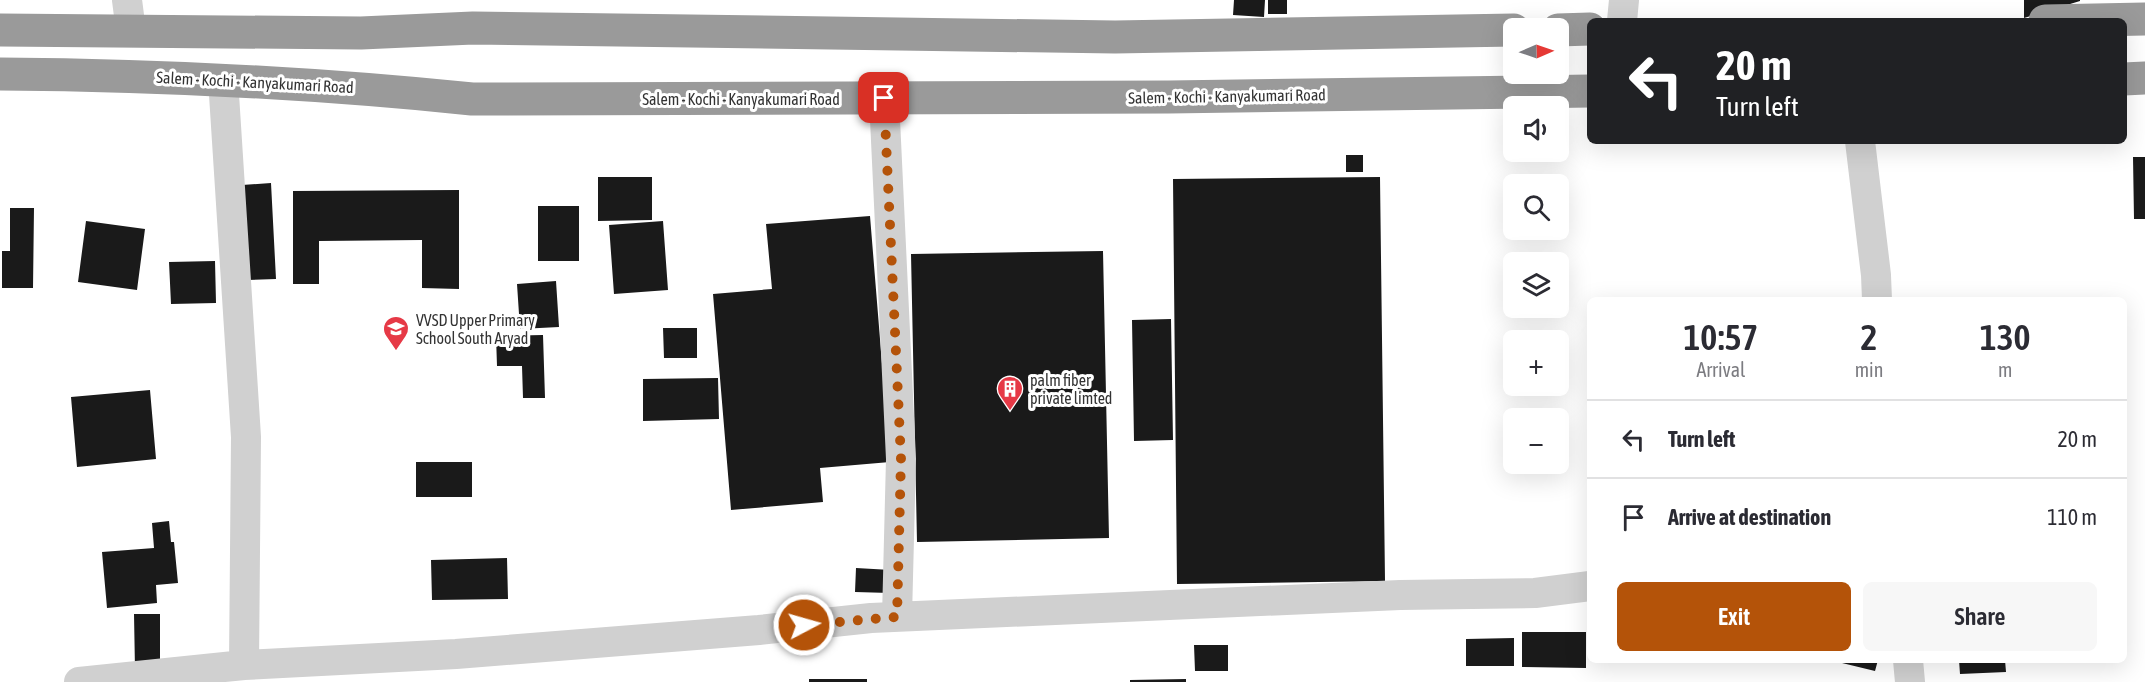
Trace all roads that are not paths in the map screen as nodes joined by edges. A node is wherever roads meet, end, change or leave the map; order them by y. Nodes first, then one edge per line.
1 (1624, 0) edge
2 (129, 16) edge
3 (1622, 18) edge
4 (2127, 19) edge
5 (2145, 19) edge
6 (1587, 29) edge
7 (0, 30) edge
8 (1503, 30) edge
9 (1569, 30) edge
10 (0, 74) edge
11 (2145, 78) edge
12 (223, 79) junction
13 (2127, 79) edge
14 (1587, 91) edge
15 (884, 98) junction
16 (1860, 144) edge
17 (1877, 297) edge
18 (1587, 586) edge
19 (897, 617) junction
20 (1908, 663) edge
21 (244, 664) junction
22 (78, 682) edge
23 (1910, 682) edge

1 - 3 street
2 - 7 highway
2 - 8 highway
4 - 5 highway
6 - 9 highway
10 - 12 highway, Salem - Kochi - Kanyakumari Road
11 - 13 highway
12 - 15 highway, Salem - Kochi - Kanyakumari Road
12 - 21 street
14 - 15 highway, Salem - Kochi - Kanyakumari Road
15 - 19 street
16 - 17 street
18 - 19 street
19 - 21 street
20 - 23 street
21 - 22 street

